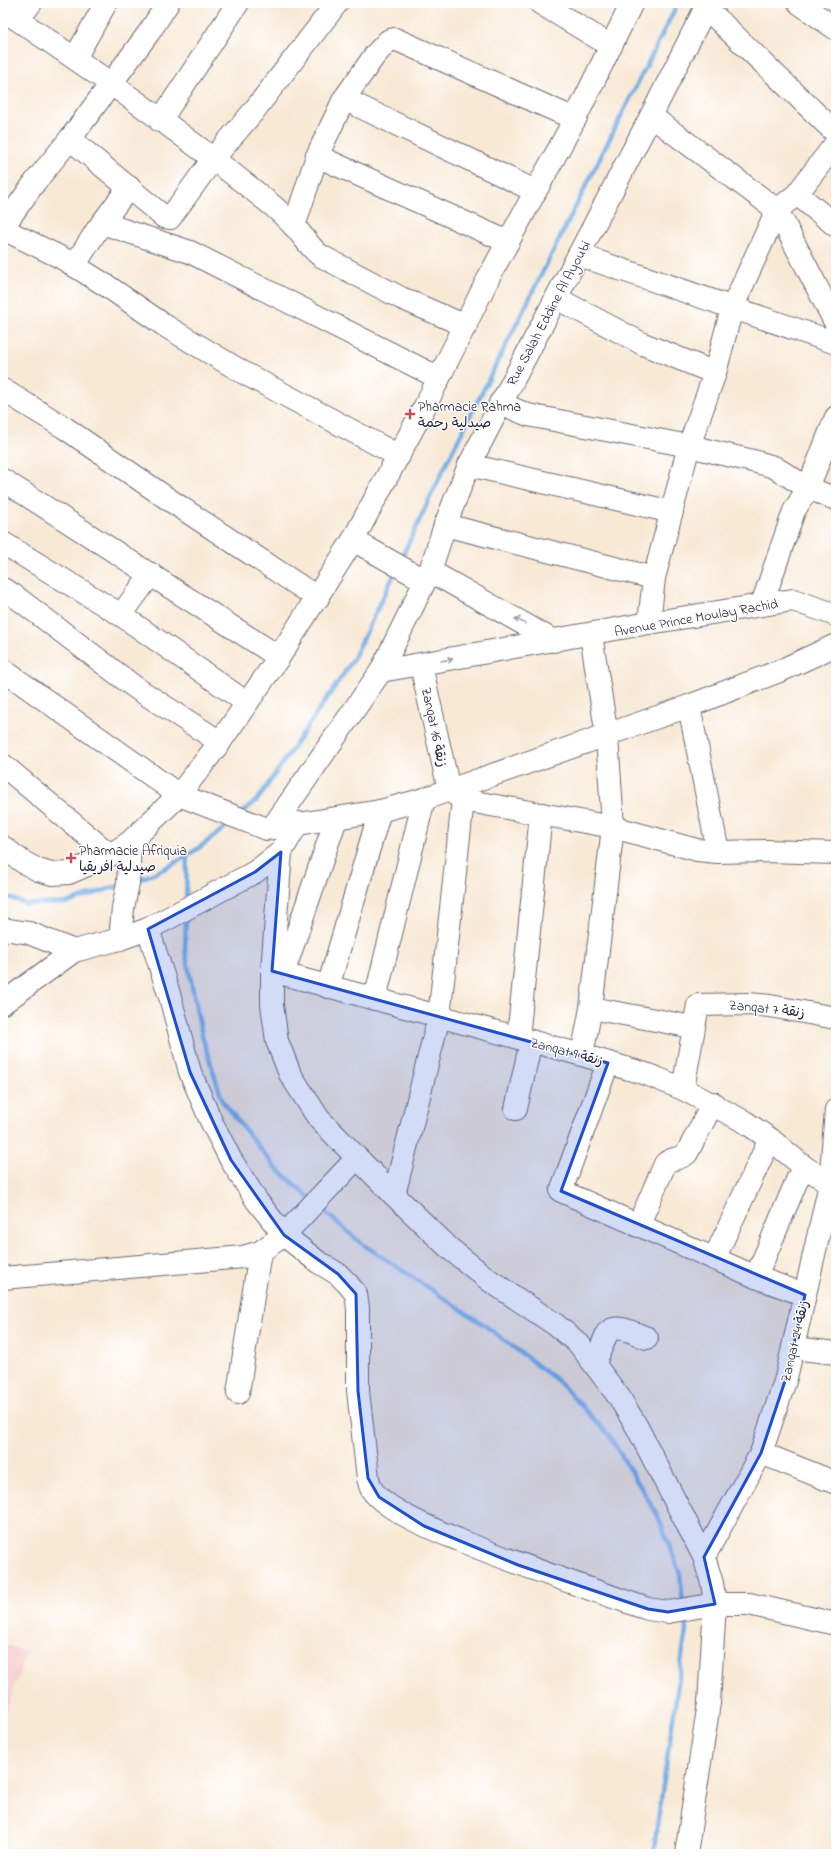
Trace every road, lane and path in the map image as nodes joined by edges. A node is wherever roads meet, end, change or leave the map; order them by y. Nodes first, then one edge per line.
1 (106, 3) edge
2 (168, 3) edge
3 (238, 3) edge
4 (337, 3) edge
5 (540, 3) edge
6 (632, 3) edge
7 (799, 3) edge
8 (707, 6) edge
9 (17, 11) edge
10 (836, 29) edge
11 (611, 46) junction
12 (75, 58) junction
13 (110, 83) junction
14 (344, 99) junction
15 (651, 116) junction
16 (575, 119) junction
17 (160, 120) junction
18 (836, 133) edge
19 (70, 139) junction
20 (836, 143) edge
21 (318, 156) junction
22 (213, 159) junction
23 (129, 186) junction
24 (535, 191) junction
25 (797, 194) junction
26 (777, 210) junction
27 (102, 223) junction
28 (294, 226) junction
29 (836, 226) edge
30 (3, 228) edge
31 (508, 242) junction
32 (579, 255) junction
33 (74, 266) junction
34 (556, 298) junction
35 (732, 308) junction
36 (836, 324) edge
37 (466, 326) junction
38 (836, 343) edge
39 (715, 373) junction
40 (439, 378) junction
41 (3, 390) edge
42 (500, 403) junction
43 (836, 417) edge
44 (689, 446) junction
45 (399, 456) junction
46 (469, 465) junction
47 (3, 480) edge
48 (808, 488) junction
49 (836, 499) edge
50 (672, 512) junction
51 (445, 525) junction
52 (353, 540) junction
53 (3, 543) edge
54 (151, 574) junction
55 (428, 576) junction
56 (654, 578) junction
57 (3, 589) edge
58 (318, 598) junction
59 (762, 604) junction
60 (120, 615) junction
61 (836, 615) edge
62 (649, 623) junction
63 (592, 635) junction
64 (554, 641) junction
65 (836, 645) edge
66 (279, 657) junction
67 (421, 665) junction
68 (3, 670) edge
69 (381, 672) junction
70 (247, 703) junction
71 (689, 706) junction
72 (607, 736) junction
73 (220, 742) junction
74 (3, 765) edge
75 (179, 795) junction
76 (456, 795) junction
77 (424, 799) junction
78 (380, 811) junction
79 (541, 814) junction
80 (336, 818) junction
81 (298, 823) junction
82 (614, 827) junction
83 (269, 829) junction
84 (130, 842) junction
85 (3, 847) edge
86 (281, 852) junction
87 (718, 852) junction
88 (836, 853) edge
89 (110, 855) junction
90 (3, 929) edge
91 (121, 929) junction
92 (148, 929) junction
93 (74, 951) junction
94 (278, 973) junction
95 (328, 987) junction
96 (375, 999) junction
97 (3, 1003) edge
98 (591, 1008) junction
99 (439, 1017) junction
100 (836, 1018) edge
101 (693, 1027) junction
102 (524, 1040) junction
103 (582, 1055) junction
104 (608, 1063) junction
105 (683, 1089) junction
106 (713, 1103) junction
107 (516, 1109) dead end
108 (836, 1110) edge
109 (770, 1139) junction
110 (357, 1158) junction
111 (802, 1166) junction
112 (833, 1186) edge
113 (394, 1195) junction
114 (638, 1226) junction
115 (291, 1228) junction
116 (260, 1252) junction
117 (714, 1259) junction
118 (756, 1277) junction
119 (3, 1278) edge
120 (805, 1295) junction
121 (647, 1338) dead end
122 (793, 1348) junction
123 (836, 1353) edge
124 (595, 1364) junction
125 (238, 1393) dead end
126 (761, 1453) junction
127 (836, 1483) edge
128 (704, 1557) junction
129 (707, 1606) junction
130 (836, 1624) edge
131 (686, 1854) edge

1 - 12 street
2 - 13 street
3 - 17 street
4 - 22 street
5 - 11 street
6 - 11 street
7 - 10 street
8 - 15 street, Rue Salah Eddine Al Ayoubi
8 - 18 street
9 - 12 street
11 - 16 street
12 - 13 street
13 - 17 street
13 - 19 street
14 - 16 street
14 - 21 street
14 - 24 street
15 - 26 street
15 - 32 street, Rue Salah Eddine Al Ayoubi
16 - 24 street
17 - 22 street
19 - 23 street
19 - 30 street
20 - 25 street
21 - 28 street
21 - 31 street
22 - 23 street
22 - 28 street
23 - 27 street
24 - 31 street
25 - 26 street
25 - 29 street
26 - 35 street
26 - 36 street
27 - 33 street
27 - 40 street
28 - 37 street
30 - 33 street
31 - 37 street
32 - 34 street, Rue Salah Eddine Al Ayoubi
32 - 35 street
33 - 45 street
34 - 39 street
34 - 42 street, Rue Salah Eddine Al Ayoubi
35 - 38 street
35 - 39 street
37 - 40 street
39 - 44 street
40 - 45 street
41 - 58 street
42 - 44 street
42 - 46 street, Rue Salah Eddine Al Ayoubi
43 - 48 street
44 - 48 street
44 - 50 street
45 - 52 street
46 - 50 street
46 - 51 street, Rue Salah Eddine Al Ayoubi
47 - 54 street
48 - 49 street
48 - 59 street
50 - 56 street
51 - 55 street, Rue Salah Eddine Al Ayoubi
51 - 56 street
52 - 55 street
52 - 58 street
53 - 60 street
54 - 60 street
54 - 66 street
64 -> 55 street
55 - 69 street, Rue Salah Eddine Al Ayoubi
56 - 62 street
57 - 73 street
58 - 66 street
59 - 61 street, Avenue Prince Moulay Rachid
59 - 62 street, Avenue Prince Moulay Rachid
60 - 70 street
62 - 63 street, Avenue Prince Moulay Rachid
63 - 64 street, Avenue Prince Moulay Rachid
63 - 72 street
67 -> 64 street, Avenue Prince Moulay Rachid
65 - 71 street
66 - 70 street
67 - 69 street, Avenue Prince Moulay Rachid
67 - 76 street, Zanqat 16 زنقة
68 - 75 street
69 - 83 street, Rue Salah Eddine Al Ayoubi
70 - 73 street
71 - 72 street
71 - 87 street
72 - 76 street
72 - 82 street
73 - 75 street
74 - 89 street
75 - 83 street
75 - 84 street
76 - 77 street
76 - 79 street
76 - 99 street, Zanqat 16 زنقة
77 - 78 street
77 - 96 street
78 - 80 street
78 - 95 street
79 - 82 street
79 - 102 street
80 - 81 street
80 - 94 street
81 - 83 street
81 - 86 street
82 - 87 street
82 - 98 street
84 - 89 street
84 - 91 street
85 - 89 street
86 - 92 street
86 - 94 street
87 - 88 street
90 - 93 street
91 - 92 street
91 - 93 street
92 - 115 street
93 - 97 street
94 - 95 street, Zanqat 9 زنقة
94 - 110 street
95 - 96 street, Zanqat 9 زنقة
96 - 99 street, Zanqat 9 زنقة
98 - 101 street
98 - 103 street
99 - 102 street, Zanqat 9 زنقة
99 - 113 street, Zanqat 16 زنقة
100 - 101 street, Zanqat 7 زنقة
101 - 105 street
102 - 103 street, Zanqat 9 زنقة
102 - 107 street
103 - 104 street, Zanqat 9 زنقة
104 - 105 street, Zanqat 9 زنقة
104 - 114 street
105 - 106 street, Zanqat 9 زنقة
106 - 109 street, Zanqat 9 زنقة
106 - 114 street
108 - 112 street, Zanqat 24 زنقة
109 - 111 street, Zanqat 9 زنقة
109 - 117 street
110 - 113 street
110 - 115 street
111 - 112 street, Zanqat 9 زنقة
111 - 118 street
112 - 120 street, Zanqat 24 زنقة
113 - 124 street
114 - 117 street
115 - 116 street
115 - 129 street
116 - 119 street
116 - 125 street
117 - 118 street
118 - 120 street
120 - 122 street, Zanqat 24 زنقة
121 - 124 street
122 - 123 street
122 - 126 street, Zanqat 24 زنقة
124 - 128 street
126 - 127 street
126 - 128 street, Zanqat 24 زنقة
128 - 129 street
129 - 130 street
129 - 131 street

